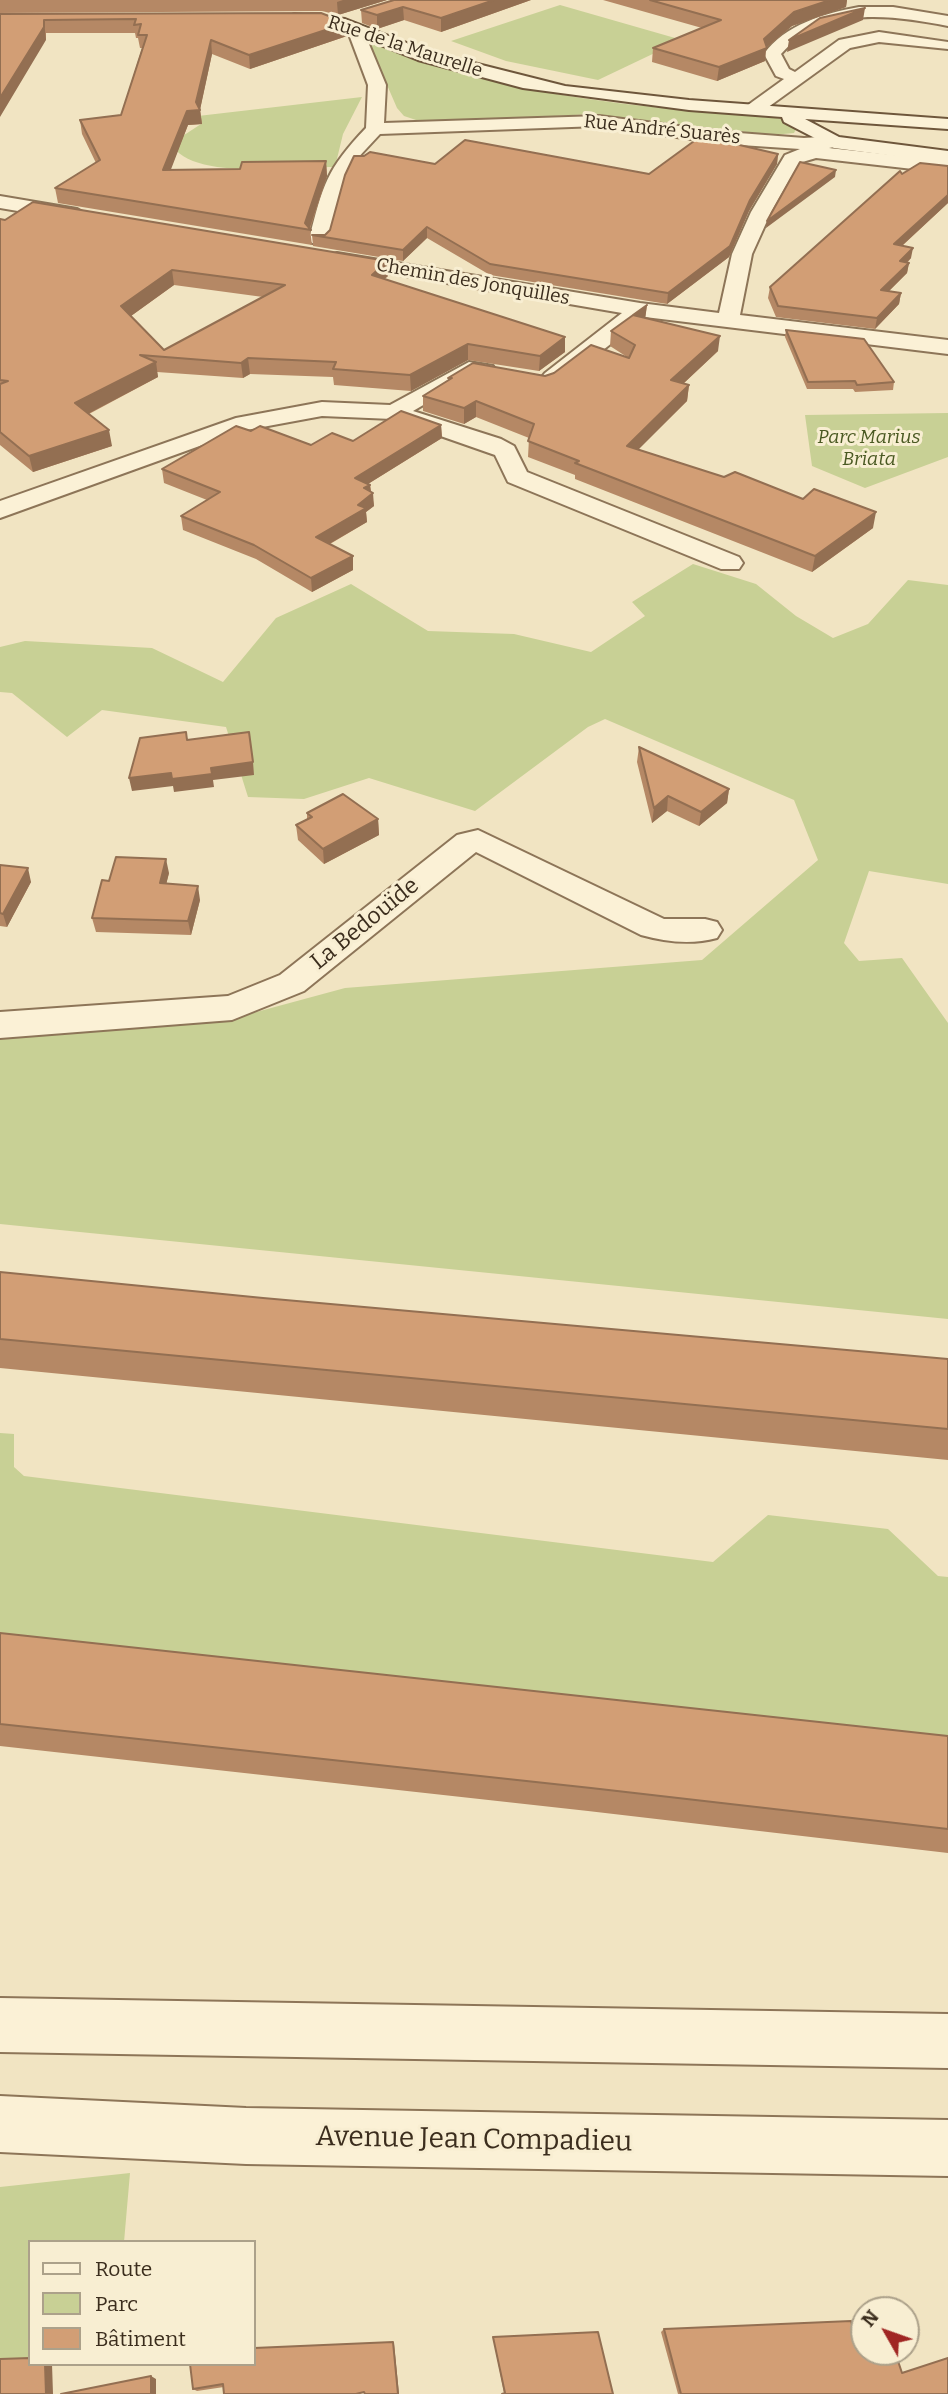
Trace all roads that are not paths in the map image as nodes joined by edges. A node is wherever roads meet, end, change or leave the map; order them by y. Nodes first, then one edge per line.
1 (281, 19) edge
2 (948, 21) edge
3 (361, 23) junction
4 (948, 47) edge
5 (797, 79) junction
6 (759, 109) junction
7 (862, 117) junction
8 (948, 124) edge
9 (375, 129) junction
10 (815, 132) junction
11 (834, 142) junction
12 (948, 157) edge
13 (948, 167) edge
14 (0, 202) edge
15 (96, 218) edge
16 (319, 239) edge
17 (302, 253) edge
18 (640, 310) junction
19 (728, 323) junction
20 (948, 347) edge
21 (394, 412) junction
22 (0, 510) edge
23 (730, 563) dead end
24 (705, 930) dead end
25 (0, 1025) edge
26 (0, 2025) edge
27 (948, 2041) edge
28 (0, 2124) edge
29 (948, 2148) edge

1 - 3 street, Rue de la Maurelle
2 - 5 street
3 - 6 street, Rue de la Maurelle
3 - 9 street
4 - 5 street
5 - 6 street
6 - 7 street, Rue de la Maurelle
6 - 10 street, Rue de la Maurelle
7 - 8 street, Rue de la Maurelle
7 - 10 street, Rue de la Maurelle
9 - 11 street, Rue André Suarès
9 - 16 street
10 - 11 street, Rue de la Maurelle
11 - 12 street, Rue André Suarès
13 - 19 street
14 - 15 street
17 - 18 street, Chemin des Jonquilles
18 - 19 street, Chemin des Jonquilles
18 - 21 street
19 - 20 street, Chemin des Jonquilles
21 - 22 street
21 - 23 street
24 - 25 street, La Bedouïde
26 - 27 street
28 - 29 street, Avenue Jean Compadieu

